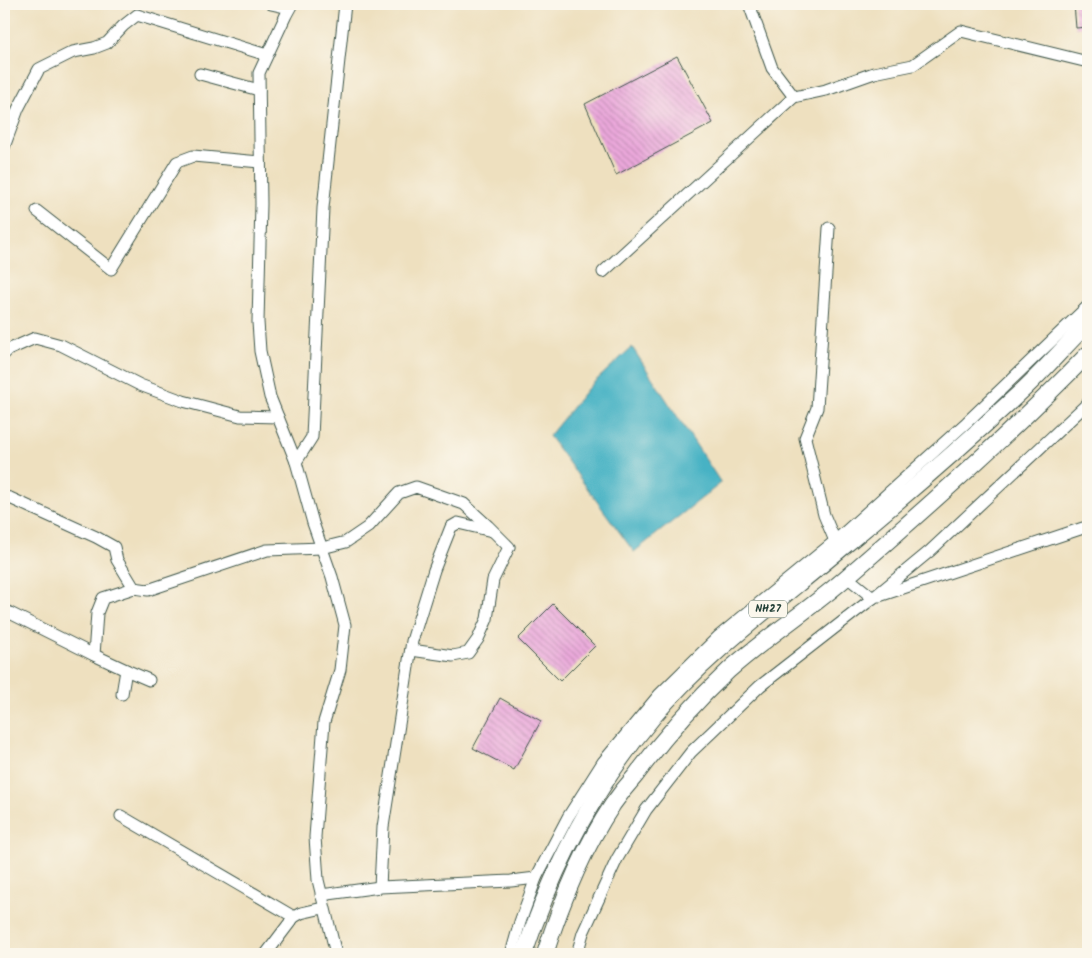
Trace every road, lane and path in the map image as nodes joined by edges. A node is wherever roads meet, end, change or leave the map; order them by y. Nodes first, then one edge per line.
1 (271, 4) edge
2 (344, 4) edge
3 (748, 4) edge
4 (291, 6) edge
5 (268, 55) junction
6 (1088, 62) edge
7 (200, 74) dead end
8 (259, 90) junction
9 (794, 97) junction
10 (4, 147) edge
11 (260, 162) junction
12 (37, 211) dead end
13 (829, 228) dead end
14 (603, 272) dead end
15 (1088, 306) edge
16 (1088, 323) edge
17 (4, 354) edge
18 (1088, 354) edge
19 (1088, 403) edge
20 (278, 417) junction
21 (296, 462) junction
22 (4, 497) edge
23 (1088, 528) edge
24 (494, 531) junction
25 (835, 542) junction
26 (322, 548) junction
27 (847, 577) junction
28 (134, 588) junction
29 (872, 598) junction
30 (4, 610) edge
31 (411, 650) junction
32 (94, 655) junction
33 (126, 670) junction
34 (149, 680) dead end
35 (122, 694) dead end
36 (121, 816) dead end
37 (536, 878) junction
38 (380, 887) junction
39 (321, 895) junction
40 (324, 908) junction
41 (294, 917) junction
42 (266, 954) edge
43 (336, 954) edge
44 (511, 954) edge
45 (524, 954) edge
46 (545, 954) edge
47 (576, 954) edge

1 - 4 street
2 - 21 street
3 - 9 street
4 - 5 street
5 - 8 street
5 - 10 street
6 - 9 street
7 - 8 street
8 - 11 street
9 - 14 street
11 - 12 street
11 - 20 street
13 - 25 street
15 - 25 street
16 - 45 highway, NH27
17 - 20 street
18 - 27 highway, NH27
19 - 29 street
20 - 21 street
21 - 26 street
22 - 28 street
23 - 29 street
24 - 26 street
24 - 31 street
24 - 31 street
25 - 37 street
26 - 28 street
26 - 39 street
27 - 29 street
27 - 46 highway, NH27
28 - 32 street
29 - 47 street
30 - 32 street
31 - 38 street
32 - 33 street
33 - 34 street
33 - 35 street
36 - 41 street
37 - 38 street
37 - 44 street
38 - 39 street
39 - 40 street
40 - 41 street
40 - 43 street
41 - 42 street

